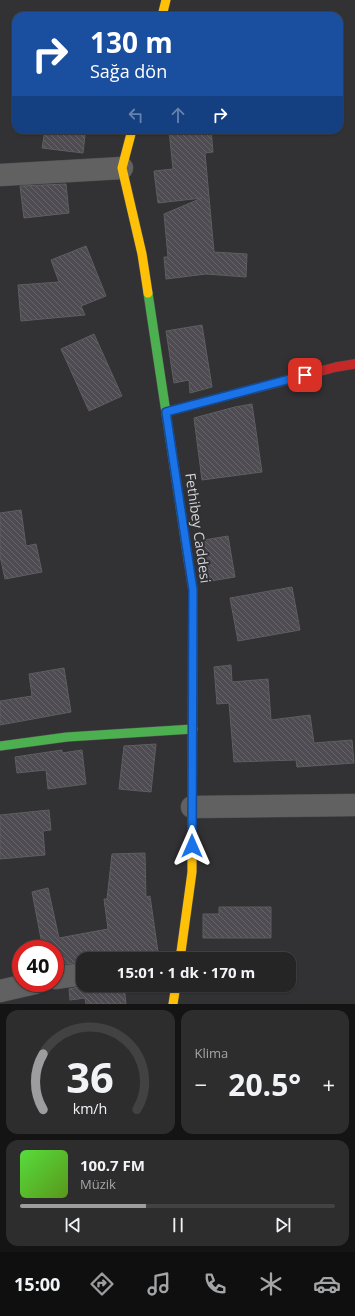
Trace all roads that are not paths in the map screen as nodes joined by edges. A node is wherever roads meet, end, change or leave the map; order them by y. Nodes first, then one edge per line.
1 (166, 0) edge
2 (163, 12) edge
3 (131, 134) edge
4 (122, 168) junction
5 (0, 175) edge
6 (355, 364) edge
7 (166, 412) junction
8 (192, 729) junction
9 (0, 746) edge
10 (355, 805) edge
11 (192, 807) junction
12 (181, 952) edge
13 (76, 975) edge
14 (64, 977) edge
15 (12, 988) edge
16 (0, 991) edge
17 (175, 992) edge
18 (173, 1004) edge

1 - 2 street
3 - 4 street, Fethibey Caddesi
4 - 5 street
4 - 7 street, Fethibey Caddesi
6 - 7 street
7 - 8 street, Fethibey Caddesi
8 - 9 street
8 - 11 street, Fethibey Caddesi
10 - 11 street
11 - 12 street, Fethibey Caddesi
13 - 14 street
15 - 16 street
17 - 18 street

